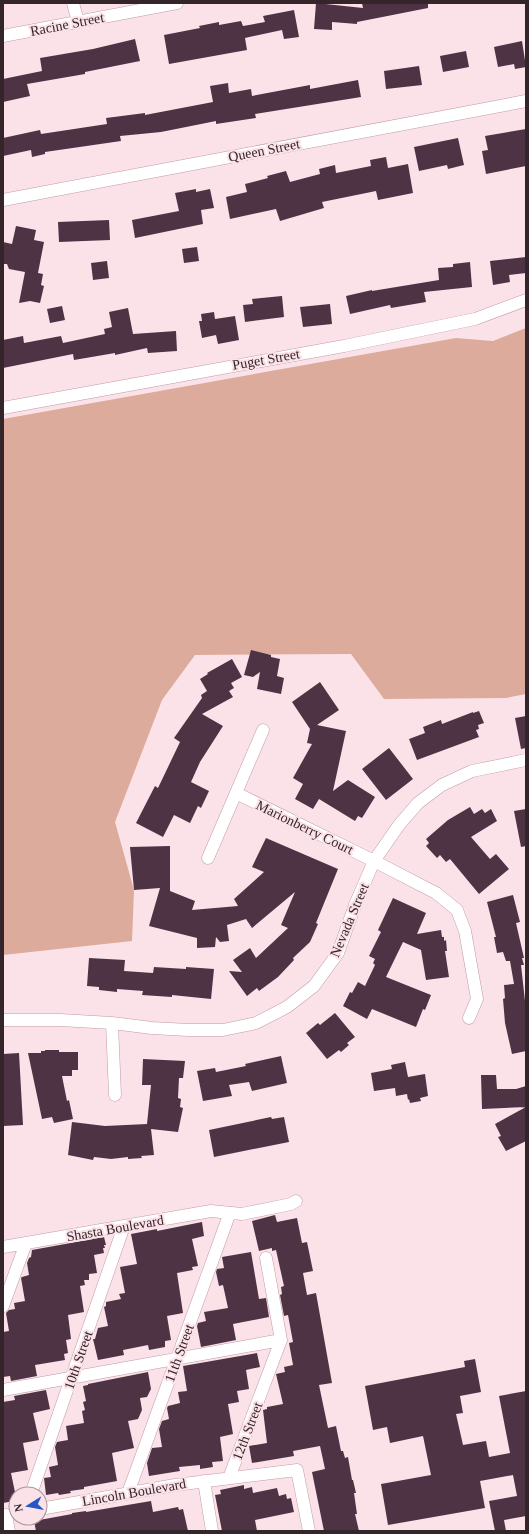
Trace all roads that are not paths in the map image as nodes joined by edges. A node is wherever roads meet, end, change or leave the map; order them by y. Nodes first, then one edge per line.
1 (73, 3) edge
2 (178, 3) edge
3 (78, 22) junction
4 (3, 36) edge
5 (526, 101) edge
6 (3, 200) edge
7 (526, 300) edge
8 (3, 408) edge
9 (264, 730) dead end
10 (526, 760) edge
11 (236, 793) junction
12 (208, 858) dead end
13 (374, 861) junction
14 (469, 1018) dead end
15 (3, 1020) edge
16 (112, 1023) junction
17 (115, 1094) dead end
18 (296, 1202) dead end
19 (226, 1213) junction
20 (124, 1226) junction
21 (26, 1243) junction
22 (3, 1247) edge
23 (266, 1258) dead end
24 (3, 1306) edge
25 (281, 1340) junction
26 (177, 1359) junction
27 (72, 1378) junction
28 (3, 1390) edge
29 (229, 1478) junction
30 (204, 1481) junction
31 (34, 1486) edge
32 (128, 1493) junction
33 (48, 1508) edge
34 (212, 1531) edge
35 (309, 1531) edge

1 - 3 street
2 - 3 street, Racine Street
3 - 4 street, Racine Street
5 - 6 street, Queen Street
7 - 8 street, Puget Street
9 - 11 street
10 - 13 street, Nevada Street
11 - 12 street
11 - 13 street, Marionberry Court
13 - 14 street, Marionberry Court
13 - 16 street, Nevada Street
15 - 16 street, Nevada Street
16 - 17 street
18 - 19 street, Shasta Boulevard
19 - 20 street, Shasta Boulevard
19 - 26 street, 11th Street
20 - 21 street, Shasta Boulevard
20 - 27 street, 10th Street
21 - 22 street, Shasta Boulevard
21 - 24 street
23 - 25 street
25 - 26 street
25 - 29 street, 12th Street
26 - 27 street
26 - 32 street, 11th Street
27 - 28 street
27 - 31 street, 10th Street
29 - 30 street, Lincoln Boulevard
29 - 35 street, 12th Street
30 - 32 street, Lincoln Boulevard
30 - 34 street
32 - 33 street, Lincoln Boulevard

